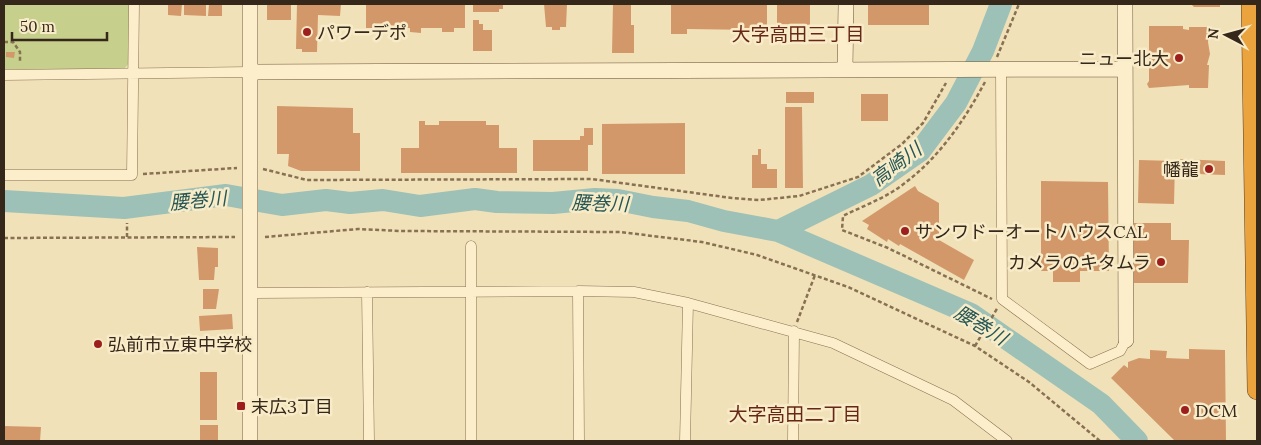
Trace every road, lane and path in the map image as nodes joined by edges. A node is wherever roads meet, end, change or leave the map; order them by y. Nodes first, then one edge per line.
1 (134, 4) edge
2 (250, 4) edge
3 (846, 4) edge
4 (1019, 4) edge
5 (1124, 4) edge
6 (1251, 4) edge
7 (4, 42) edge
8 (845, 69) junction
9 (954, 69) junction
10 (994, 69) junction
11 (1125, 69) junction
12 (250, 72) junction
13 (4, 75) edge
14 (20, 75) junction
15 (134, 75) junction
16 (250, 170) junction
17 (4, 175) edge
18 (132, 175) junction
19 (127, 224) dead end
20 (127, 237) junction
21 (235, 237) dead end
22 (265, 237) dead end
23 (4, 238) edge
24 (471, 246) dead end
25 (815, 275) junction
26 (578, 291) junction
27 (367, 292) junction
28 (250, 293) junction
29 (470, 293) junction
30 (688, 303) junction
31 (1000, 304) dead end
32 (997, 308) dead end
33 (794, 331) junction
34 (1126, 340) joint
35 (975, 346) junction
36 (1257, 390) edge
37 (250, 441) edge
38 (369, 441) edge
39 (471, 441) edge
40 (579, 441) edge
41 (685, 441) edge
42 (793, 441) edge
43 (1007, 441) edge
44 (1100, 441) edge

1 - 15 street
2 - 12 street
3 - 8 street
4 - 10 path
5 - 11 street
6 - 36 highway
7 - 14 path
8 - 9 street
8 - 12 street
9 - 10 street
9 - 16 path
10 - 11 street
10 - 31 path
10 - 34 street
11 - 34 street
12 - 15 street
12 - 16 street
13 - 14 street
14 - 15 street
15 - 18 street
16 - 18 path
16 - 28 street
17 - 18 street
19 - 20 path
20 - 21 path
20 - 23 path
22 - 25 path
24 - 29 street
25 - 33 path
25 - 35 path
26 - 29 street
26 - 30 street
26 - 40 street
27 - 28 street
27 - 29 street
27 - 38 street
28 - 37 street
29 - 39 street
30 - 33 street
30 - 41 street
32 - 35 path
33 - 42 street
33 - 43 street
35 - 44 path

